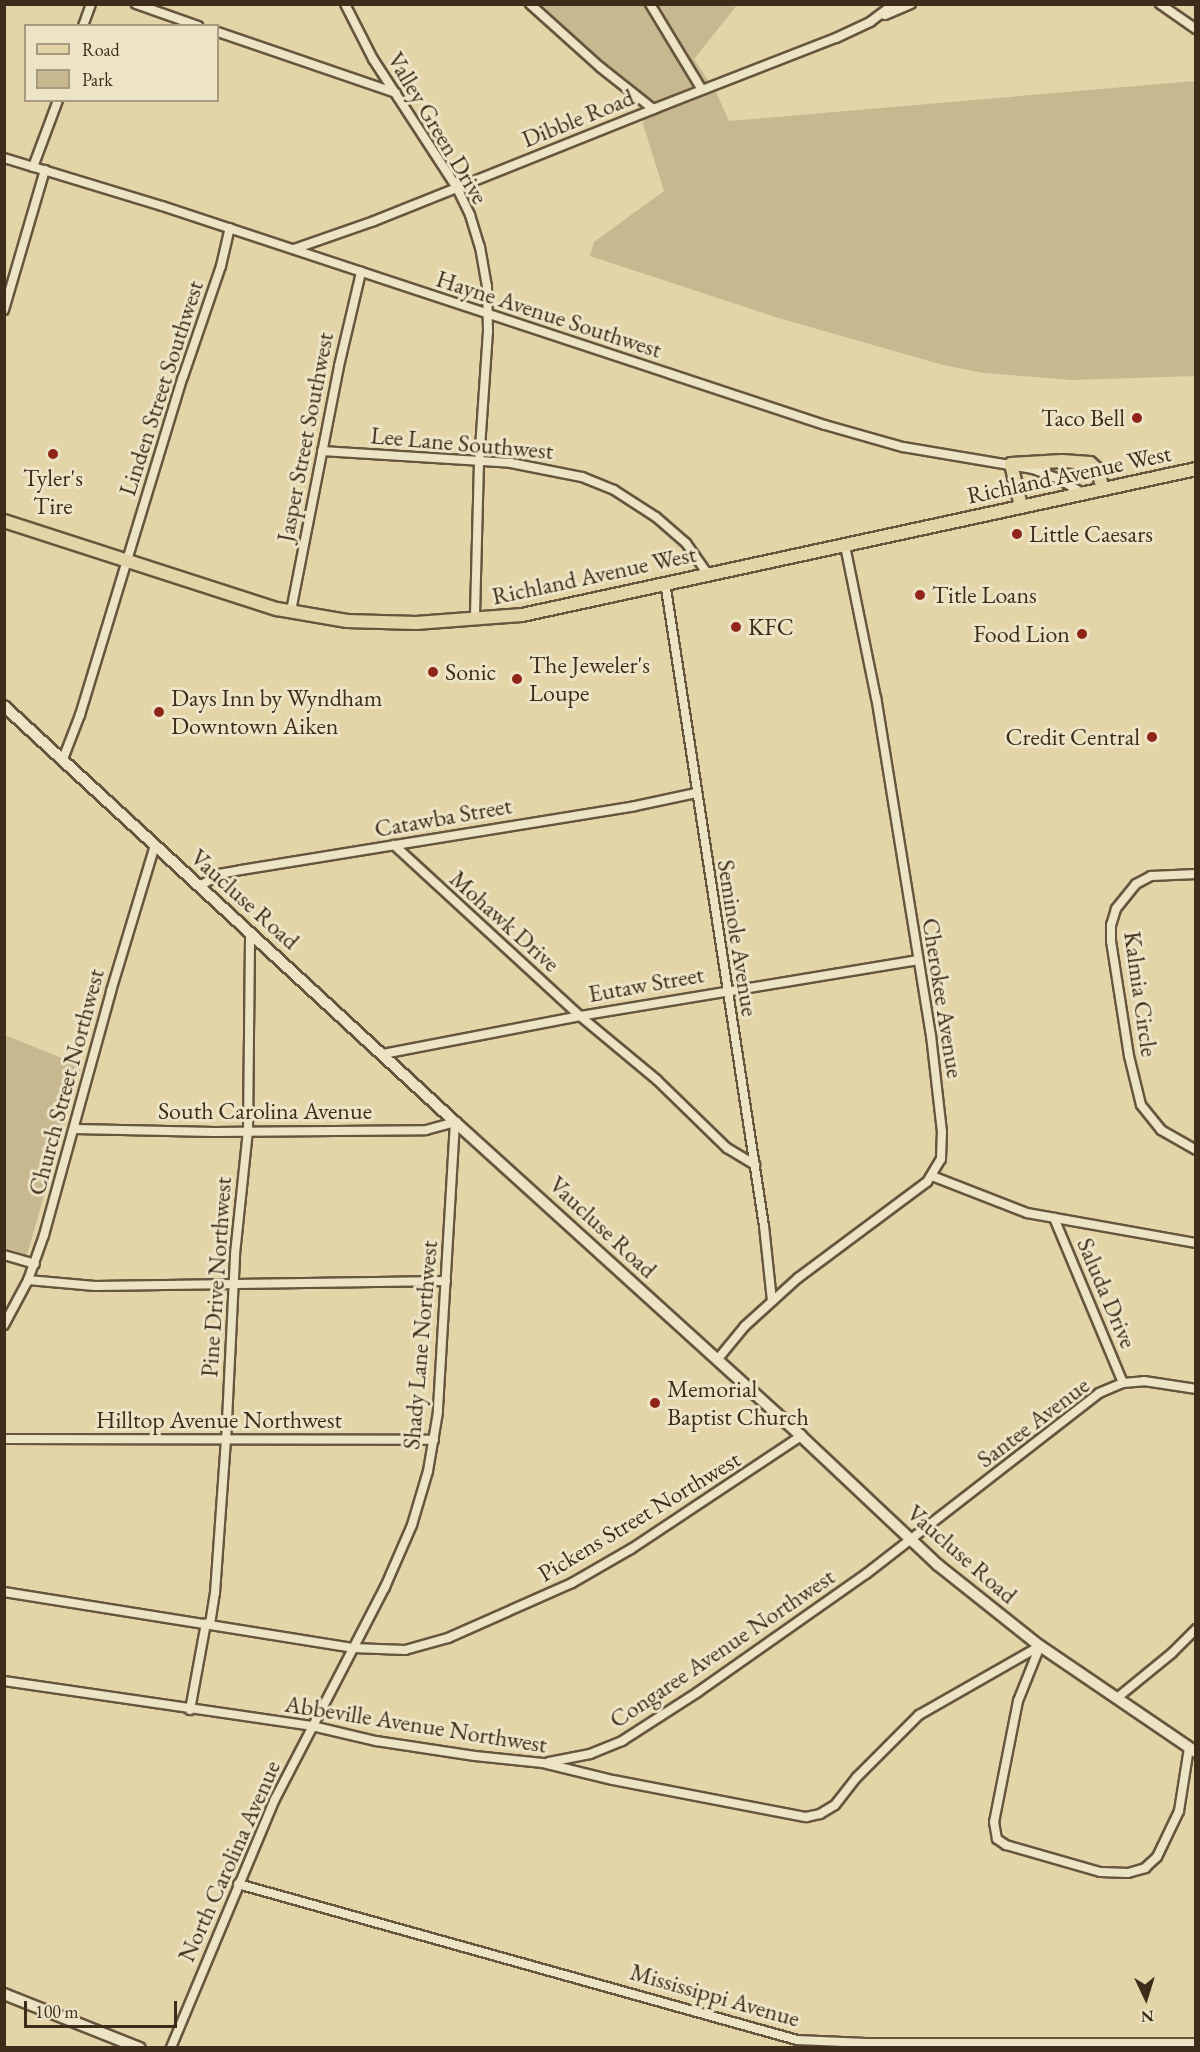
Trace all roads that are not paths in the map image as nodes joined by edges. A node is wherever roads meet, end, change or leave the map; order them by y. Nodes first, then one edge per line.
1 (91, 4) edge
2 (136, 4) edge
3 (345, 4) edge
4 (530, 4) edge
5 (650, 4) edge
6 (894, 4) edge
7 (911, 4) edge
8 (1160, 4) edge
9 (875, 18) junction
10 (84, 24) edge
11 (192, 24) edge
12 (1196, 29) edge
13 (219, 32) edge
14 (702, 90) junction
15 (396, 93) junction
16 (57, 102) edge
17 (653, 109) junction
18 (4, 158) edge
19 (33, 167) junction
20 (45, 170) junction
21 (457, 188) junction
22 (230, 228) junction
23 (294, 249) junction
24 (361, 272) junction
25 (4, 310) edge
26 (487, 313) junction
27 (322, 451) junction
28 (479, 462) junction
29 (1011, 464) junction
30 (1196, 469) edge
31 (1102, 489) junction
32 (1082, 494) junction
33 (1021, 506) junction
34 (4, 521) edge
35 (845, 545) junction
36 (128, 559) junction
37 (707, 573) junction
38 (664, 582) junction
39 (291, 611) junction
40 (475, 620) junction
41 (4, 706) edge
42 (63, 759) junction
43 (696, 793) junction
44 (155, 845) junction
45 (394, 845) junction
46 (1196, 874) edge
47 (201, 886) junction
48 (250, 932) junction
49 (917, 960) junction
50 (727, 990) junction
51 (580, 1016) junction
52 (383, 1054) junction
53 (455, 1122) junction
54 (75, 1129) junction
55 (248, 1131) junction
56 (1196, 1150) edge
57 (755, 1165) junction
58 (932, 1176) junction
59 (1054, 1218) junction
60 (1196, 1243) edge
61 (4, 1255) edge
62 (34, 1264) junction
63 (28, 1280) junction
64 (446, 1281) junction
65 (233, 1284) junction
66 (772, 1301) junction
67 (4, 1325) edge
68 (717, 1360) junction
69 (1123, 1383) junction
70 (1196, 1389) edge
71 (801, 1436) junction
72 (4, 1439) edge
73 (434, 1440) junction
74 (226, 1441) junction
75 (911, 1540) junction
76 (4, 1592) edge
77 (208, 1624) junction
78 (1196, 1629) edge
79 (1040, 1646) junction
80 (353, 1648) junction
81 (4, 1681) edge
82 (1117, 1698) junction
83 (190, 1710) junction
84 (312, 1726) junction
85 (1192, 1750) edge
86 (543, 1763) junction
87 (238, 1884) junction
88 (4, 1994) edge
89 (1196, 2043) edge
90 (796, 2044) edge
91 (140, 2048) edge
92 (171, 2048) edge

1 - 10 street
2 - 11 street
3 - 15 street, Valley Green Drive
4 - 17 street
5 - 14 street
6 - 9 street
7 - 9 street
8 - 12 street
9 - 14 street, Dibble Road
13 - 15 street
14 - 17 street, Dibble Road
15 - 21 street, Valley Green Drive
16 - 19 street
17 - 21 street, Dibble Road
18 - 19 street, Hayne Avenue Southwest
19 - 20 street, Hayne Avenue Southwest
20 - 22 street, Hayne Avenue Southwest
20 - 25 street
21 - 23 street, Dibble Road
21 - 26 street, Valley Green Drive
22 - 23 street, Hayne Avenue Southwest
22 - 36 street, Linden Street Southwest
23 - 24 street, Hayne Avenue Southwest
24 - 26 street, Hayne Avenue Southwest
24 - 27 street, Jasper Street Southwest
26 - 28 street, Valley Green Drive
26 - 29 street, Hayne Avenue Southwest
27 - 28 street, Lee Lane Southwest
27 - 39 street, Jasper Street Southwest
28 - 37 street, Lee Lane Southwest
28 - 40 street, Valley Green Drive
29 - 31 main road
29 - 32 street, Hayne Avenue Southwest
29 - 33 main road
30 - 31 main road, Richland Avenue West
31 - 32 main road, Richland Avenue West
32 - 33 main road, Richland Avenue West
33 - 35 main road, Richland Avenue West
34 - 36 main road, Richland Avenue West
35 - 37 main road, Richland Avenue West
35 - 49 street, Cherokee Avenue
36 - 39 main road, Richland Avenue West
36 - 42 street, Linden Street Southwest
37 - 38 main road, Richland Avenue West
38 - 40 main road, Richland Avenue West
38 - 43 street, Seminole Avenue
39 - 40 main road, Richland Avenue West
41 - 42 street, Vaucluse Road
42 - 44 street, Vaucluse Road
43 - 45 street, Catawba Street
43 - 50 street, Seminole Avenue
44 - 47 street, Vaucluse Road
44 - 54 street, Church Street Northwest
45 - 47 street, Catawba Street
45 - 51 street, Mohawk Drive
46 - 56 street, Kalmia Circle
47 - 48 street, Vaucluse Road
48 - 52 street, Vaucluse Road
48 - 55 street, Pine Drive Northwest
49 - 50 street, Eutaw Street
49 - 58 street, Cherokee Avenue
50 - 51 street, Eutaw Street
50 - 57 street, Seminole Avenue
51 - 52 street, Eutaw Street
51 - 57 street, Mohawk Drive
52 - 53 street, Vaucluse Road
53 - 55 street, South Carolina Avenue
53 - 64 street, Shady Lane Northwest
53 - 68 street, Vaucluse Road
54 - 55 street, South Carolina Avenue
54 - 62 street, Church Street Northwest
55 - 65 street, Pine Drive Northwest
57 - 66 street, Seminole Avenue
58 - 59 street
58 - 66 street
59 - 60 street
59 - 69 street, Saluda Drive
61 - 62 street
62 - 63 street, Church Street Northwest
63 - 65 street
63 - 67 street, Church Street Northwest
64 - 65 street
64 - 73 street, Shady Lane Northwest
65 - 74 street, Pine Drive Northwest
66 - 68 street
68 - 71 street, Vaucluse Road
69 - 70 street, Santee Avenue
69 - 75 street, Santee Avenue
71 - 75 street, Vaucluse Road
71 - 80 street, Pickens Street Northwest
72 - 74 street, Hilltop Avenue Northwest
73 - 74 street, Hilltop Avenue Northwest
73 - 80 street, Shady Lane Northwest
74 - 77 street, Pine Drive Northwest
75 - 79 street, Vaucluse Road
75 - 86 street, Congaree Avenue Northwest
76 - 77 street, Pickens Street Northwest
77 - 80 street, Pickens Street Northwest
77 - 83 street, Pine Drive Northwest
78 - 82 street
79 - 82 street, Vaucluse Road
79 - 85 street
79 - 86 street, Abbeville Avenue Northwest
80 - 84 street, Shady Lane Northwest
81 - 83 street, Abbeville Avenue Northwest
82 - 85 street, Vaucluse Road
83 - 84 street, Abbeville Avenue Northwest
84 - 86 street, Abbeville Avenue Northwest
84 - 87 street, North Carolina Avenue
87 - 90 street, Mississippi Avenue
87 - 92 street, North Carolina Avenue
88 - 91 street
89 - 90 street, Mississippi Avenue

